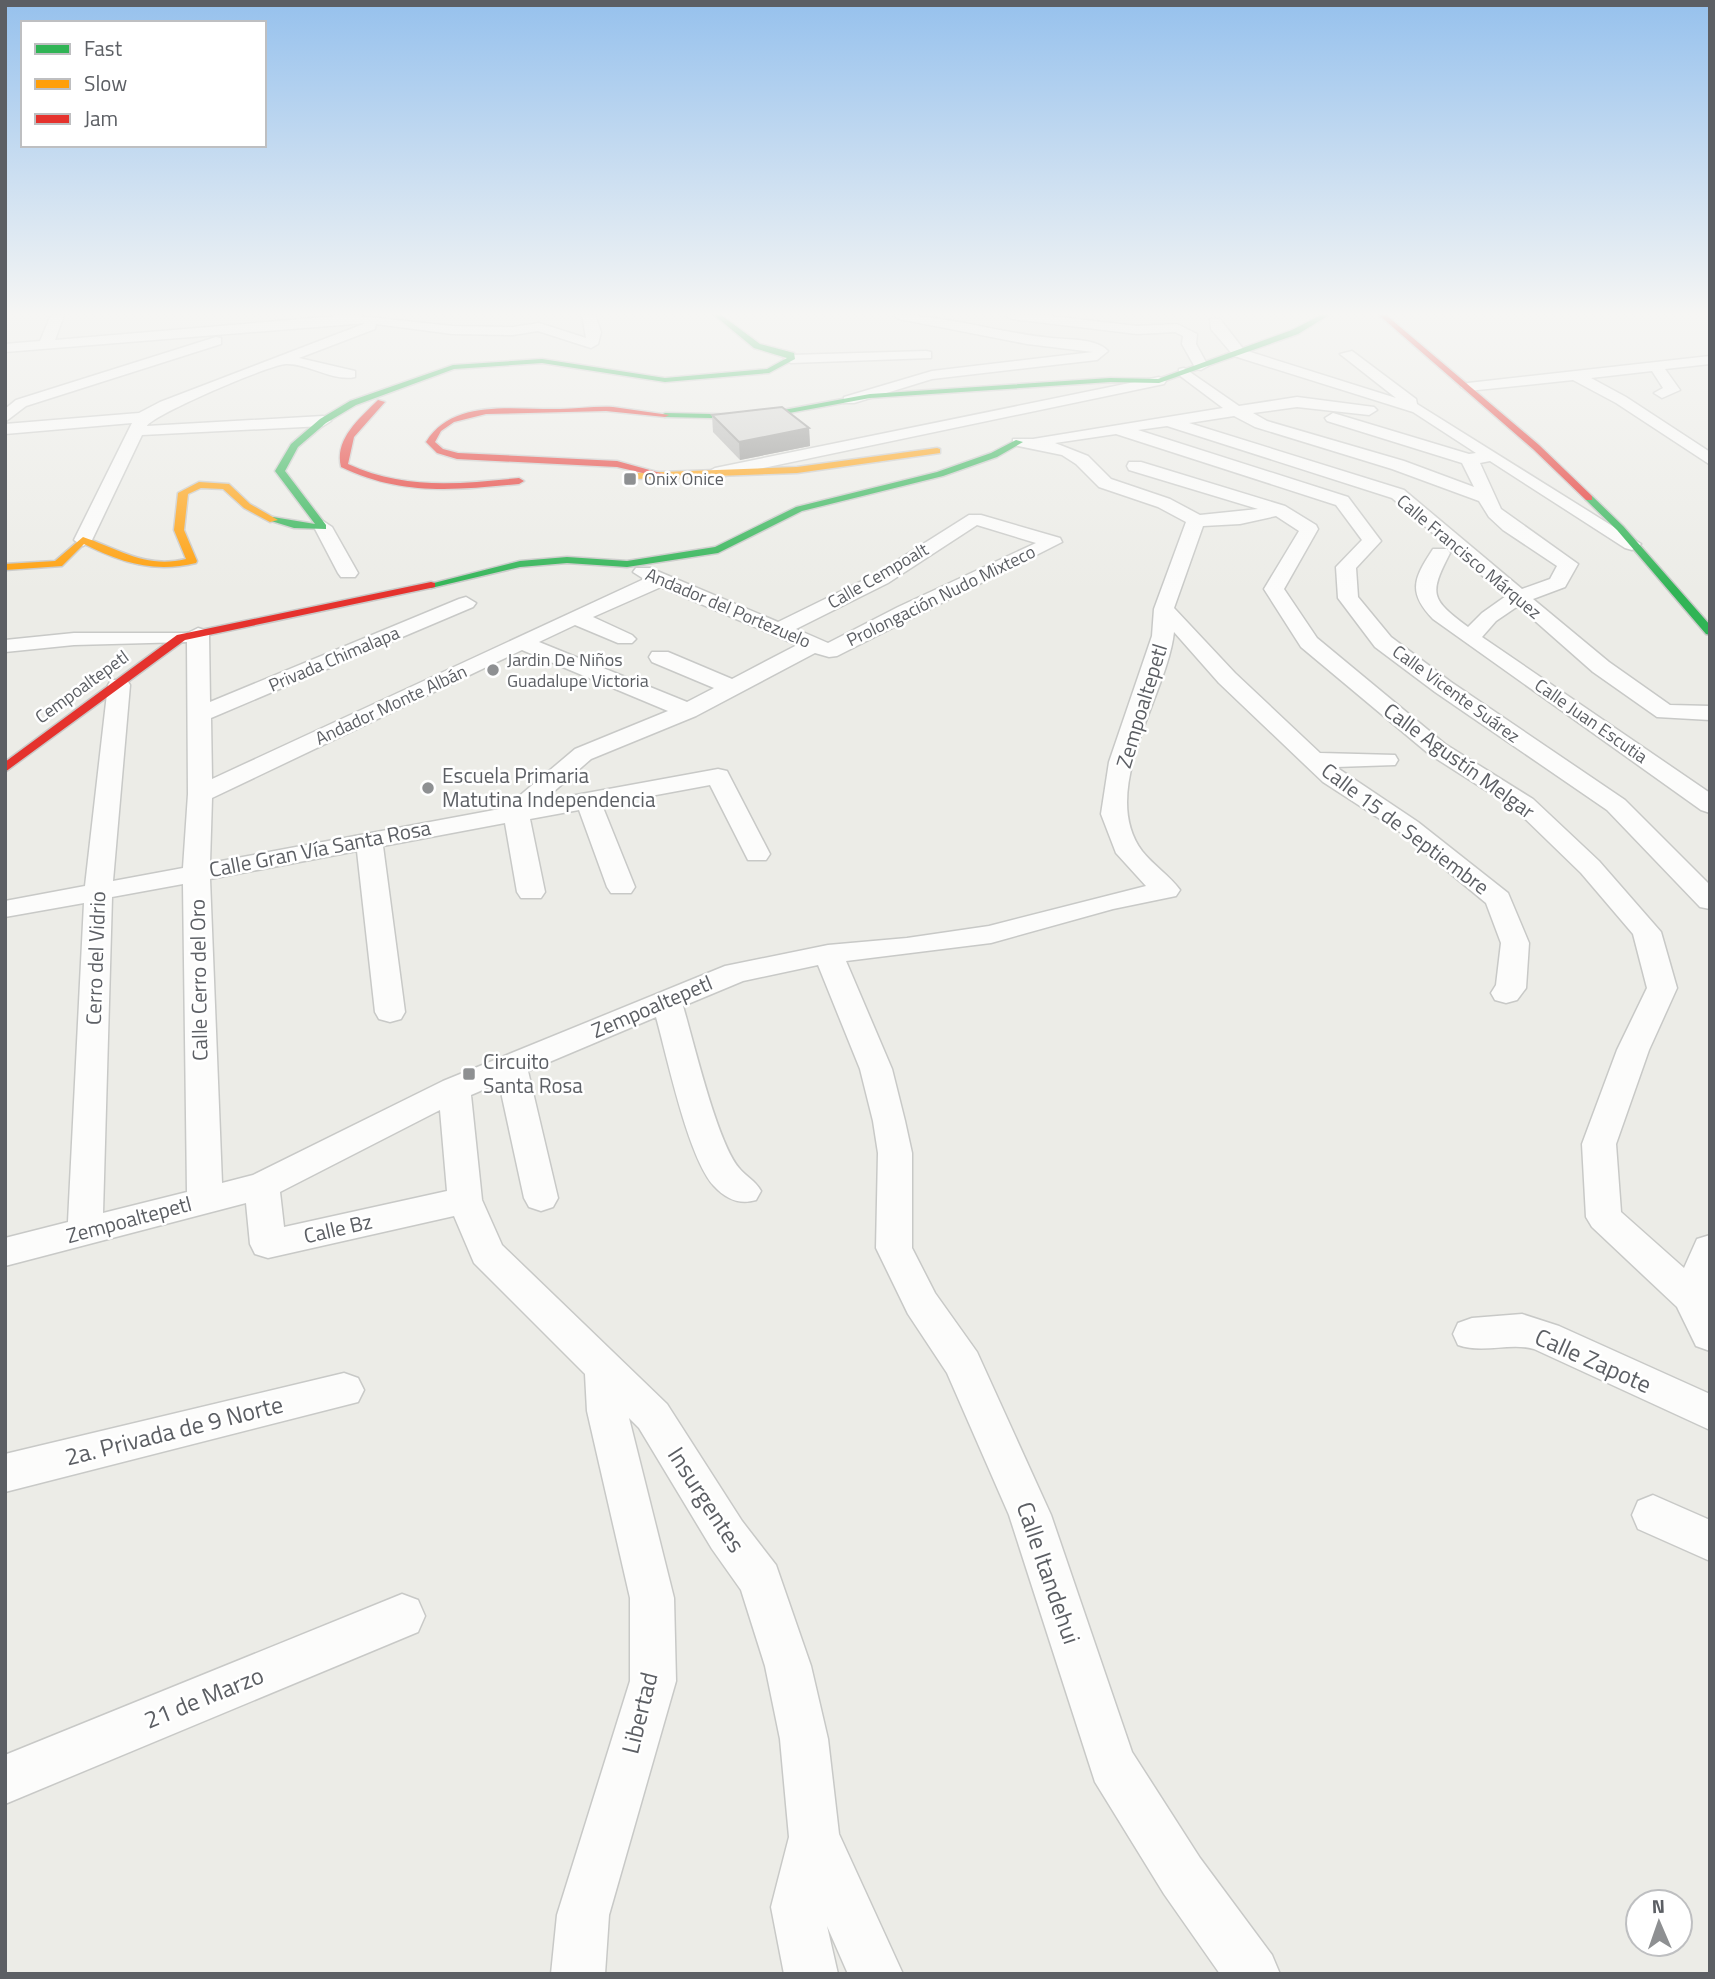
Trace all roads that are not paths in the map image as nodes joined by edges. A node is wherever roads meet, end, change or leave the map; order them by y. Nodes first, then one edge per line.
1 (162, 407) edge
2 (347, 407) edge
3 (377, 407) edge
4 (813, 407) edge
5 (977, 407) edge
6 (1028, 407) edge
7 (1231, 407) edge
8 (1256, 407) edge
9 (1310, 407) edge
10 (1371, 407) edge
11 (1409, 407) edge
12 (1417, 407) edge
13 (1491, 407) edge
14 (1630, 407) edge
15 (1235, 410) junction
16 (1421, 411) junction
17 (990, 415) junction
18 (323, 421) junction
19 (1167, 421) junction
20 (139, 424) junction
21 (1662, 426) junction
22 (5, 429) edge
23 (1118, 429) junction
24 (1710, 437) edge
25 (1019, 442) junction
26 (1493, 456) junction
27 (1468, 459) junction
28 (1709, 459) edge
29 (1135, 466) dead end
30 (705, 475) junction
31 (661, 476) junction
32 (567, 478) dead end
33 (539, 480) dead end
34 (1398, 494) junction
35 (1485, 498) junction
36 (1342, 502) junction
37 (1279, 510) junction
38 (1196, 521) junction
39 (323, 527) junction
40 (83, 540) junction
41 (1053, 542) joint
42 (1633, 544) junction
43 (1440, 553) dead end
44 (627, 564) junction
45 (5, 567) edge
46 (348, 573) dead end
47 (659, 580) junction
48 (1516, 597) junction
49 (466, 603) dead end
50 (1164, 609) junction
51 (1703, 616) edge
52 (574, 617) junction
53 (778, 630) junction
54 (1710, 632) edge
55 (190, 635) junction
56 (1470, 638) junction
57 (625, 639) dead end
58 (521, 642) junction
59 (5, 646) edge
60 (821, 648) junction
61 (660, 657) dead end
62 (119, 685) junction
63 (733, 688) junction
64 (688, 711) junction
65 (1710, 713) edge
66 (200, 714) junction
67 (1314, 760) junction
68 (1386, 760) dead end
69 (5, 768) edge
70 (200, 794) junction
71 (588, 801) junction
72 (1710, 806) edge
73 (516, 811) junction
74 (369, 841) junction
75 (757, 854) dead end
76 (197, 872) junction
77 (621, 887) dead end
78 (98, 891) junction
79 (531, 892) dead end
80 (1710, 901) edge
81 (5, 909) edge
82 (828, 954) junction
83 (1506, 993) dead end
84 (667, 1001) junction
85 (390, 1012) dead end
86 (511, 1066) junction
87 (454, 1089) junction
88 (262, 1186) junction
89 (744, 1191) dead end
90 (541, 1198) dead end
91 (205, 1199) junction
92 (465, 1200) junction
93 (85, 1232) junction
94 (5, 1252) edge
95 (1708, 1258) edge
96 (1691, 1297) junction
97 (1472, 1334) dead end
98 (1710, 1335) edge
99 (604, 1367) junction
100 (344, 1390) dead end
101 (1710, 1413) edge
102 (5, 1473) edge
103 (1653, 1515) dead end
104 (1710, 1541) edge
105 (402, 1616) dead end
106 (5, 1780) edge
107 (814, 1837) junction
108 (578, 1974) edge
109 (811, 1974) edge
110 (876, 1974) edge
111 (1253, 1974) edge

1 - 20 street
2 - 18 street
3 - 33 street
4 - 31 street
5 - 17 street
6 - 17 street
7 - 15 street
8 - 15 street
9 - 27 street
10 - 16 street
11 - 16 street
12 - 16 street
13 - 42 street
14 - 21 street
15 - 19 street
15 - 35 street
16 - 26 street
17 - 30 street
18 - 20 street
18 - 39 street
19 - 23 street
19 - 34 street, Calle Francisco Márquez
20 - 22 street
20 - 40 street
21 - 24 street
21 - 28 street
23 - 25 street
23 - 36 street
25 - 30 street
25 - 38 street
25 - 44 street
26 - 27 street
26 - 42 street
27 - 35 street
29 - 37 street, Calle Agustín Melgar
30 - 31 street
31 - 32 street
34 - 36 street
34 - 48 street, Calle Francisco Márquez
35 - 48 street
36 - 37 street
36 - 80 street, Calle Vicente Suárez
37 - 38 street
37 - 96 street, Calle Agustín Melgar
38 - 50 street, Zempoaltepetl
39 - 40 street
39 - 46 street
40 - 45 street
41 - 53 street, Calle Cempoalt
41 - 60 street, Prolongación Nudo Mixteco
42 - 51 street
43 - 56 street, Calle Juan Escutia
44 - 47 street, Andador del Portezuelo
44 - 55 street
47 - 52 street, Andador Monte Albán
47 - 53 street, Andador del Portezuelo
48 - 56 street
48 - 65 street, Calle Francisco Márquez
49 - 66 street, Privada Chimalapa
50 - 67 street, Calle 15 de Septiembre
50 - 82 street, Zempoaltepetl
51 - 54 street
52 - 57 street
52 - 58 street, Andador Monte Albán
53 - 60 street, Andador del Portezuelo
55 - 59 street
55 - 62 street, Cempoaltepetl
55 - 66 street, Calle Cerro del Oro
56 - 72 street, Calle Juan Escutia
58 - 64 street
58 - 70 street, Andador Monte Albán
60 - 63 street, Prolongación Nudo Mixteco
61 - 63 street
62 - 69 street, Cempoaltepetl
62 - 78 street, Cerro del Vidrio
63 - 64 street, Prolongación Nudo Mixteco
64 - 73 street, Prolongación Nudo Mixteco
66 - 70 street, Calle Cerro del Oro
67 - 68 street
67 - 83 street, Calle 15 de Septiembre
70 - 76 street, Calle Cerro del Oro
71 - 73 street, Calle Gran Vía Santa Rosa
71 - 75 street, Calle Gran Vía Santa Rosa
71 - 77 street
73 - 74 street, Calle Gran Vía Santa Rosa
73 - 79 street
74 - 76 street, Calle Gran Vía Santa Rosa
74 - 85 street
76 - 78 street, Calle Gran Vía Santa Rosa
76 - 91 street, Calle Cerro del Oro
78 - 81 street, Calle Gran Vía Santa Rosa
78 - 93 street, Cerro del Vidrio
82 - 84 street, Zempoaltepetl
82 - 111 street, Calle Itandehui
84 - 86 street, Zempoaltepetl
84 - 89 street
86 - 87 street, Zempoaltepetl
86 - 90 street
87 - 88 street, Zempoaltepetl
87 - 92 street, Insurgentes
88 - 91 street, Zempoaltepetl
88 - 92 street, Calle Bz
91 - 93 street, Zempoaltepetl
92 - 99 street, Insurgentes
93 - 94 street, Zempoaltepetl
95 - 96 street
96 - 98 street
97 - 101 street, Calle Zapote
99 - 107 street, Insurgentes
99 - 108 street, Libertad
100 - 102 street, 2a. Privada de 9 Norte
103 - 104 street
105 - 106 street, 21 de Marzo
107 - 109 street, Insurgentes
107 - 110 street

